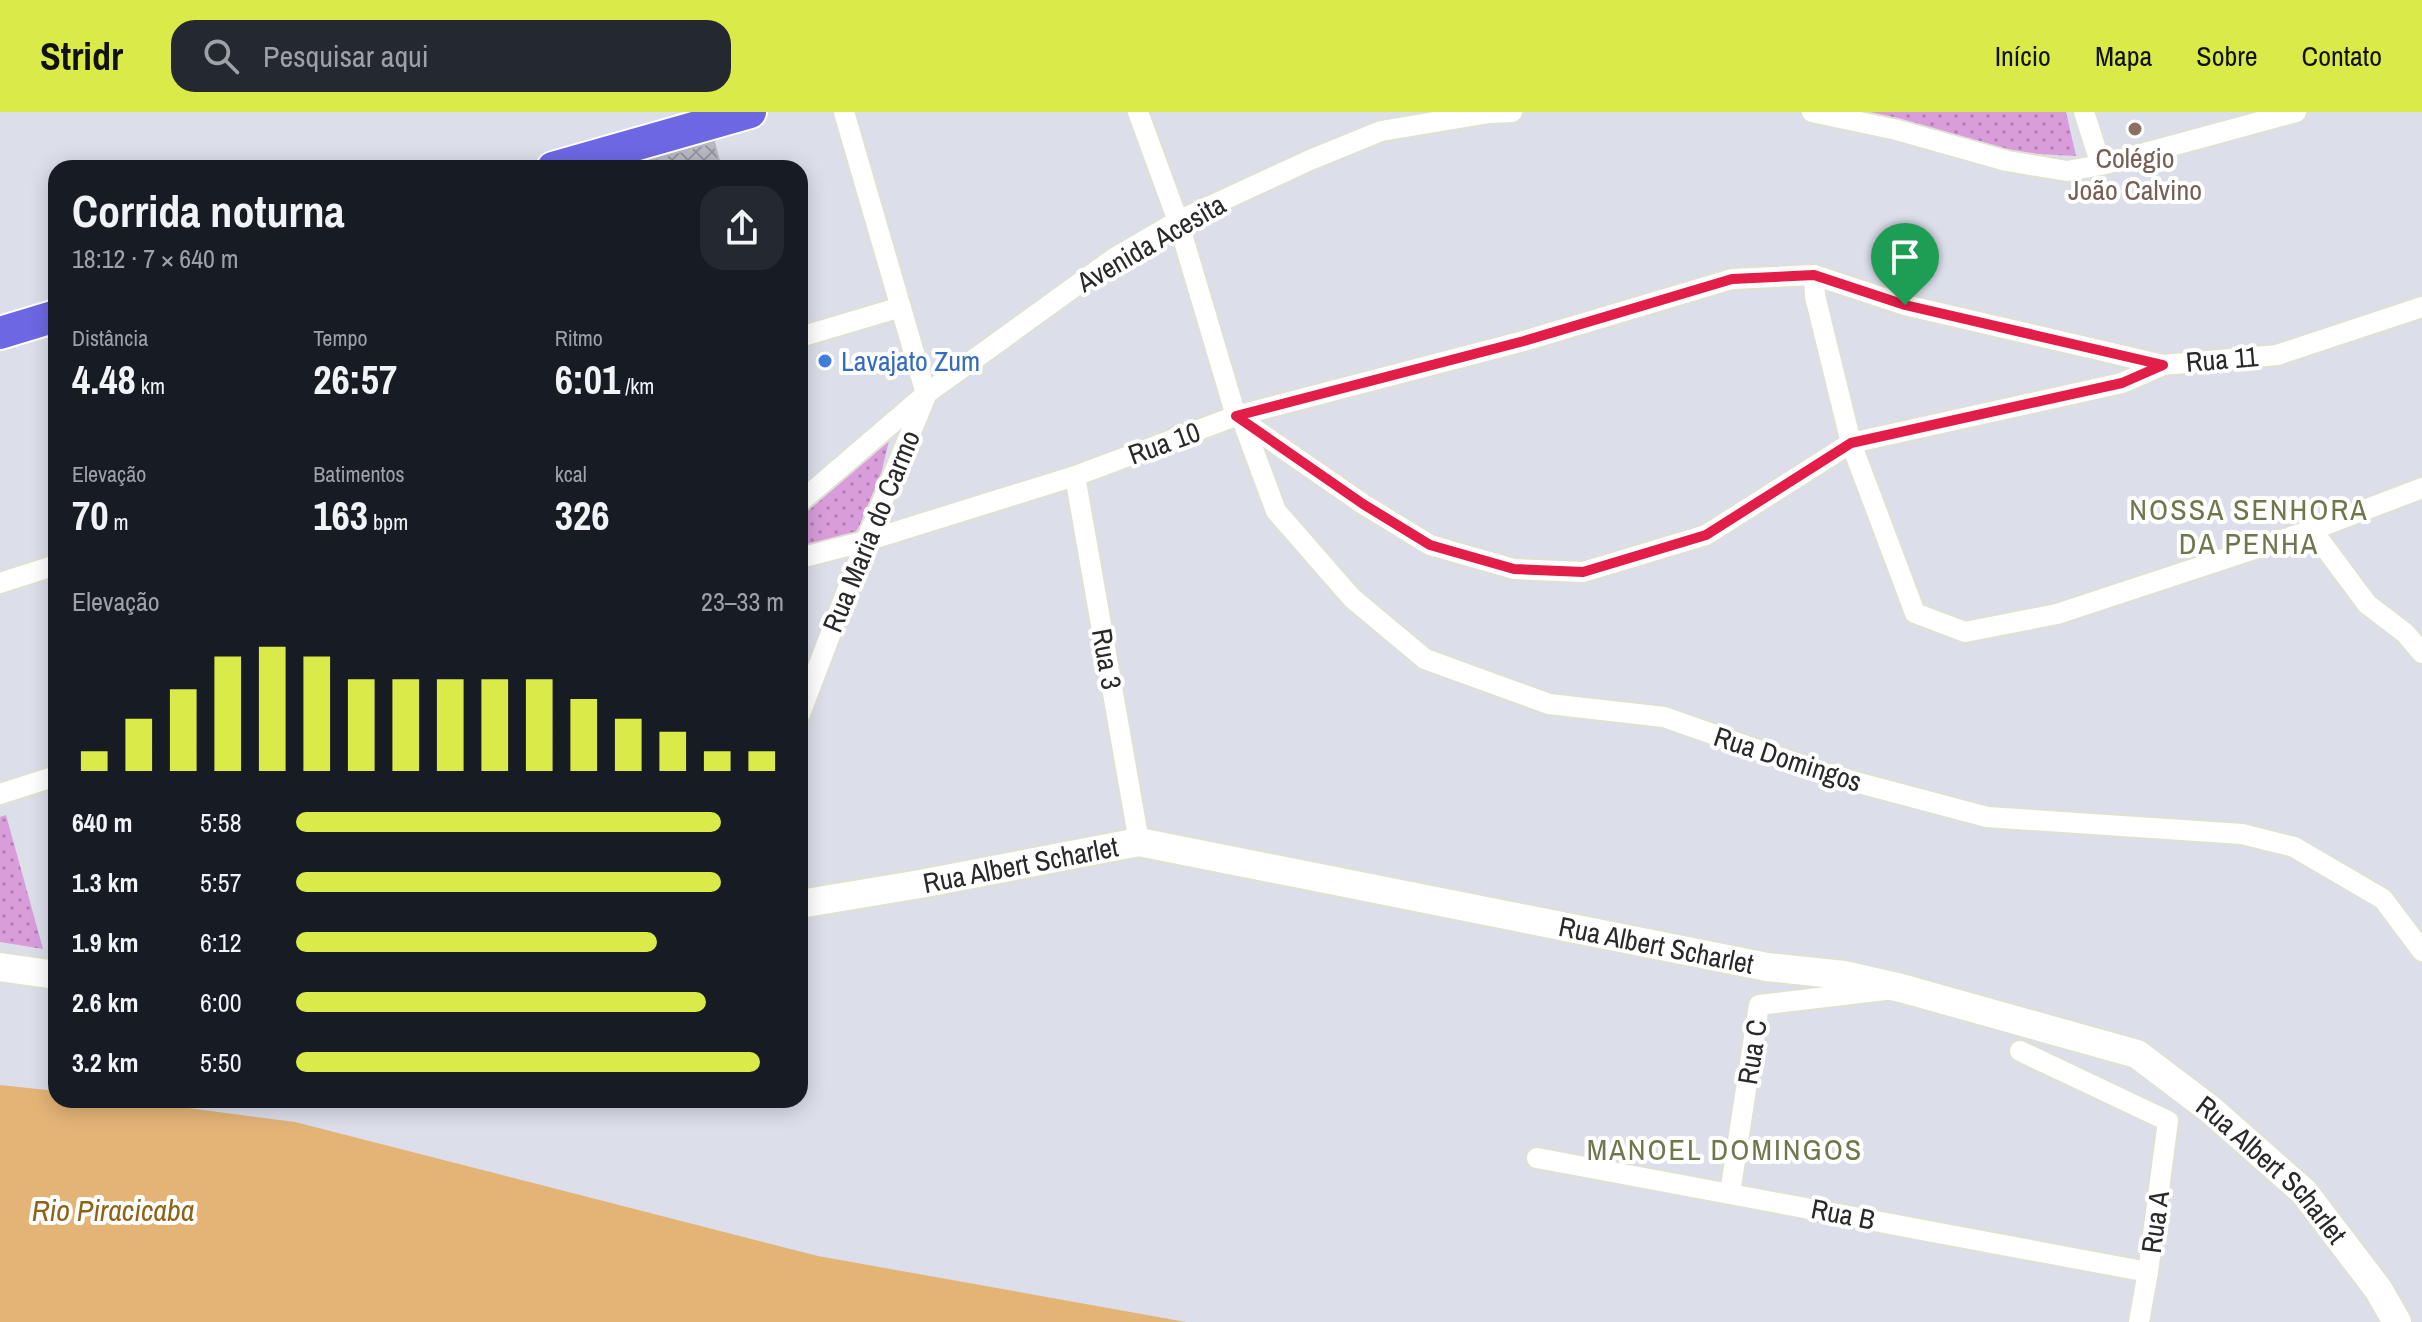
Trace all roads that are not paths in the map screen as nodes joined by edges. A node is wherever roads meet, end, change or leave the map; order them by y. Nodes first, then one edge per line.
1 (750, 112) edge
2 (844, 112) edge
3 (1138, 112) edge
4 (1512, 112) edge
5 (1812, 112) edge
6 (2084, 112) edge
7 (2296, 112) edge
8 (1378, 122) edge
9 (581, 160) edge
10 (2101, 165) junction
11 (1178, 221) junction
12 (1814, 275) junction
13 (901, 307) junction
14 (2422, 307) edge
15 (48, 318) edge
16 (0, 333) edge
17 (808, 335) edge
18 (2163, 365) junction
19 (926, 394) junction
20 (1240, 419) junction
21 (1851, 443) junction
22 (1075, 476) junction
23 (2422, 488) edge
24 (808, 495) edge
25 (2312, 530) junction
26 (866, 541) junction
27 (808, 556) edge
28 (48, 568) edge
29 (0, 583) edge
30 (2422, 653) edge
31 (808, 693) edge
32 (48, 779) edge
33 (0, 794) edge
34 (1139, 842) junction
35 (808, 903) edge
36 (2422, 951) edge
37 (0, 967) edge
38 (48, 974) edge
39 (1901, 988) junction
40 (2020, 1051) dead end
41 (1537, 1158) dead end
42 (1730, 1193) junction
43 (2148, 1272) junction
44 (2139, 1322) edge
45 (2397, 1322) edge

1 - 9 main road
2 - 13 street
3 - 11 street, Rua Domingos
4 - 8 street, Avenida Acesita
5 - 10 street
6 - 10 street
7 - 10 street
8 - 11 street, Avenida Acesita
11 - 19 street, Avenida Acesita
11 - 20 street, Rua Domingos
12 - 18 street, Rua 10
12 - 20 street, Rua 10
12 - 21 street
13 - 17 street
13 - 19 street
14 - 18 street, Rua 11
15 - 16 main road
18 - 21 street, Rua 11
19 - 24 street, Avenida Acesita
19 - 26 street, Rua Maria do Carmo
20 - 21 street, Rua 11
20 - 22 street, Rua 10
20 - 36 street, Rua Domingos
21 - 25 street
22 - 26 street, Rua 10
22 - 34 street, Rua 3
23 - 25 street
25 - 30 street
26 - 27 street, Rua 10
26 - 31 street, Rua Maria do Carmo
28 - 29 street
32 - 33 street
34 - 35 main road, Rua Albert Scharlet
34 - 39 main road, Rua Albert Scharlet
37 - 38 main road
39 - 42 street, Rua C
39 - 45 main road, Rua Albert Scharlet
40 - 43 street, Rua A
41 - 42 street, Rua B
42 - 43 street, Rua B
43 - 44 street, Rua A

